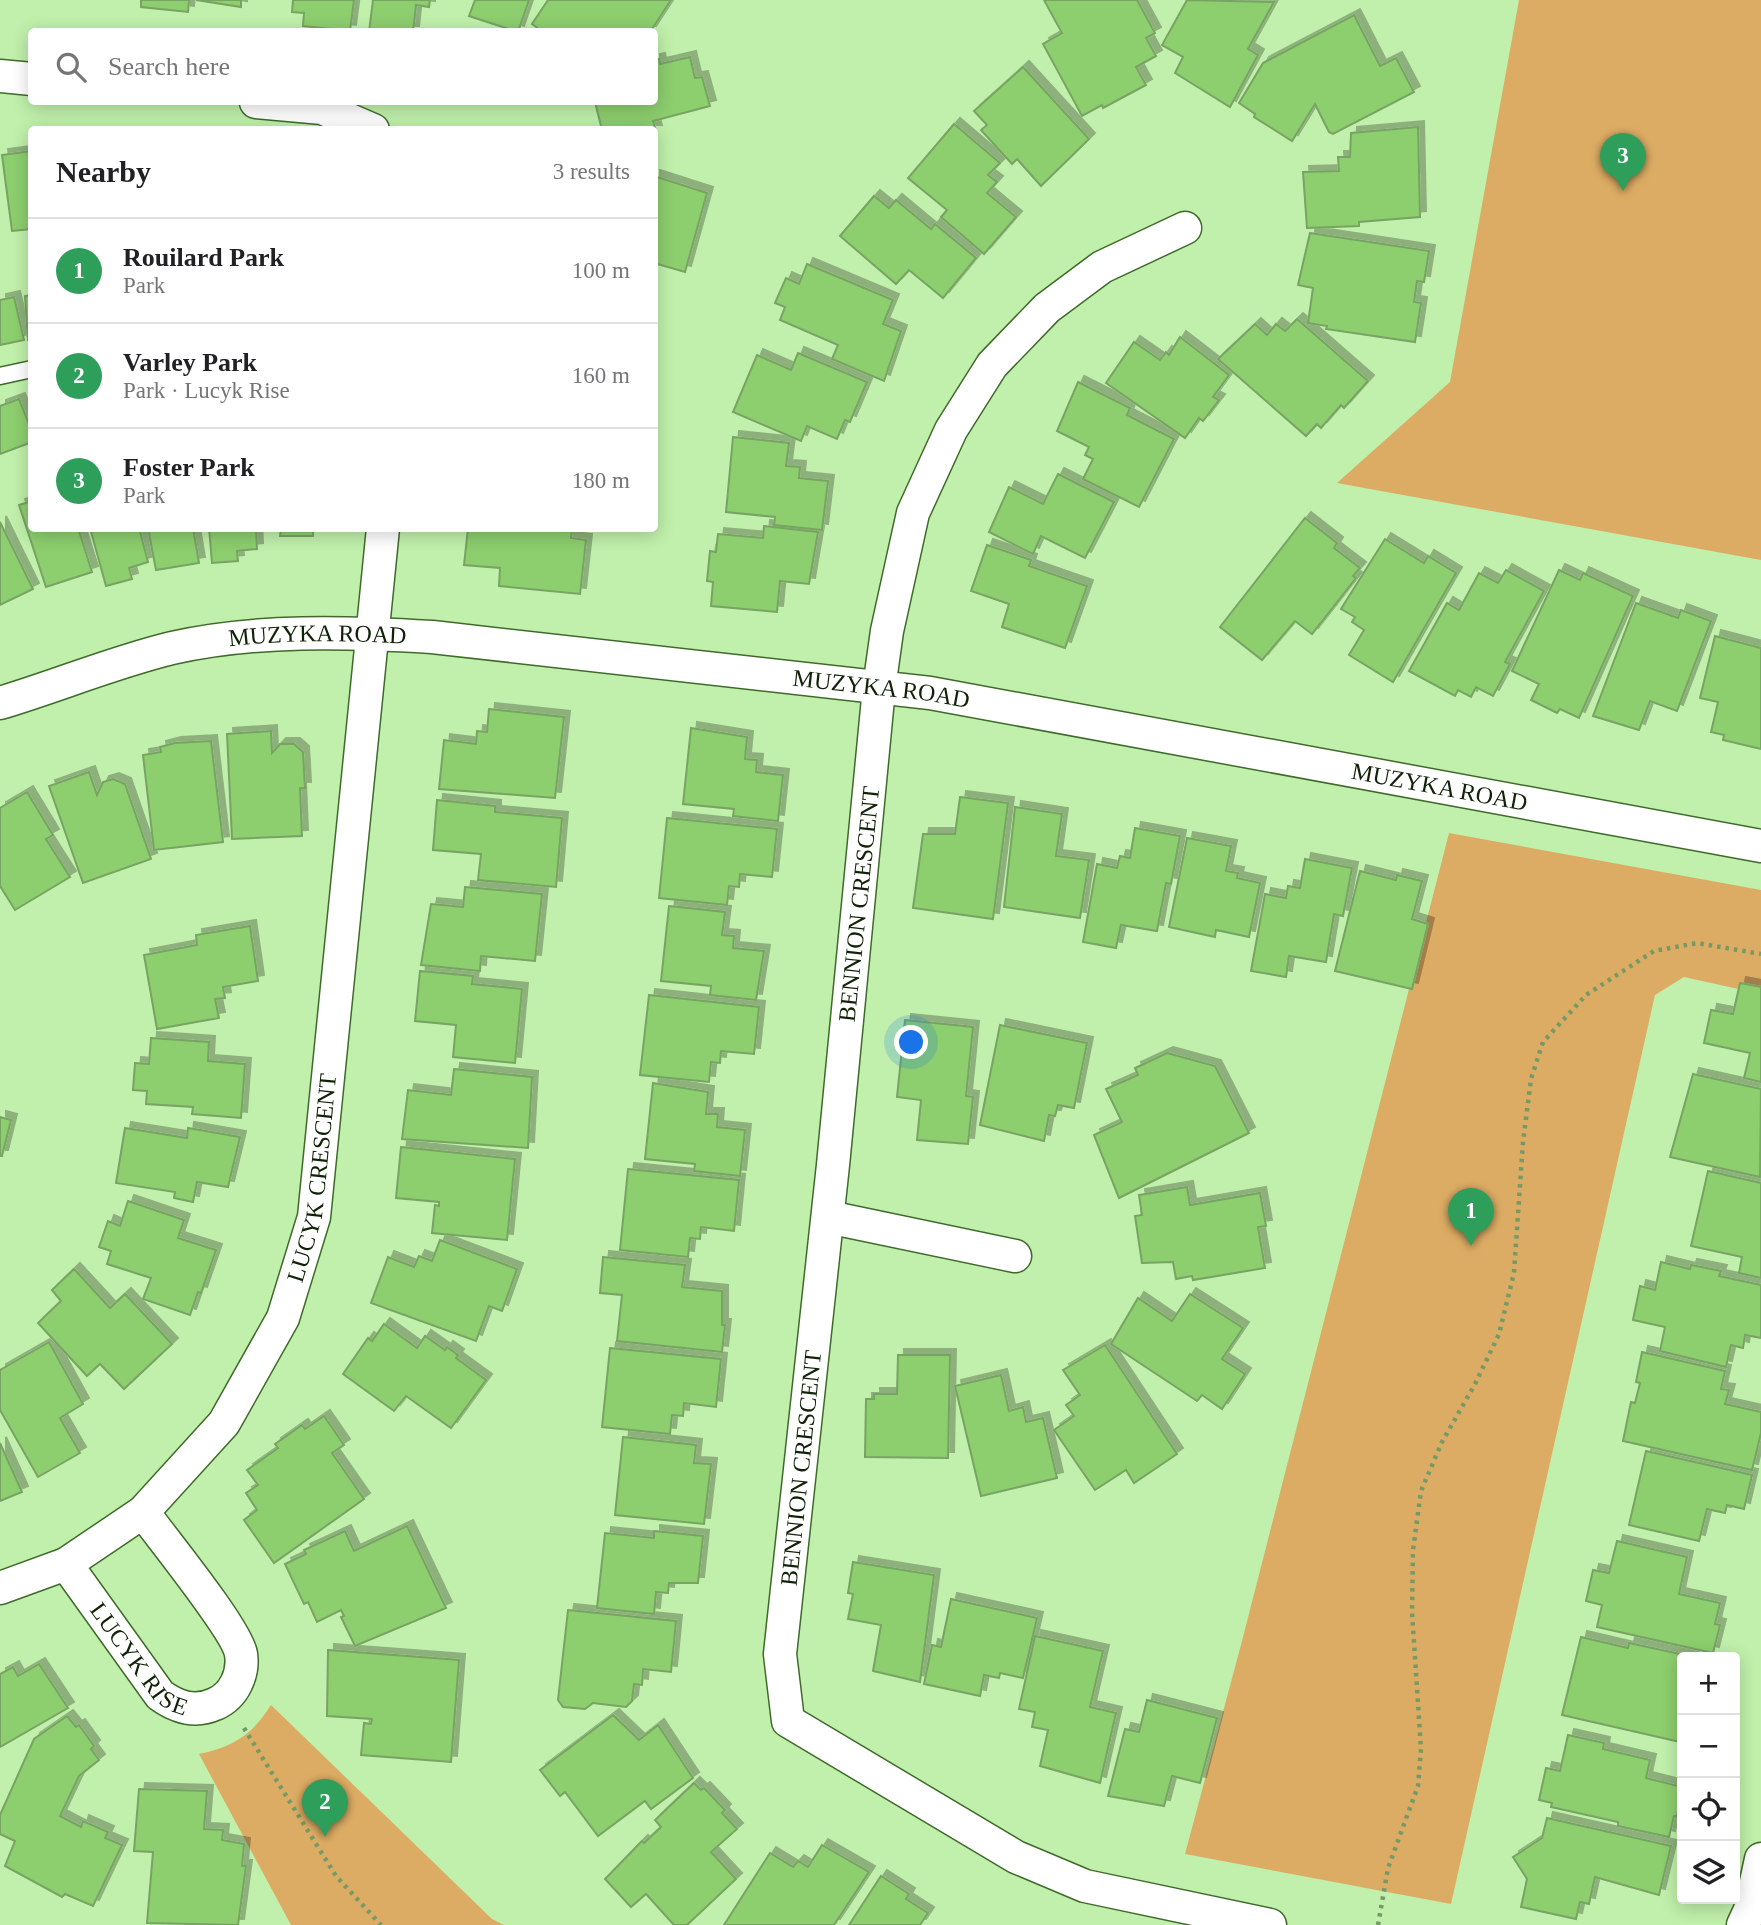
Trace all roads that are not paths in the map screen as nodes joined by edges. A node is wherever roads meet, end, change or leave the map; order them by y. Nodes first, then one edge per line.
1 (0, 76) edge
2 (28, 79) edge
3 (289, 105) edge
4 (364, 126) edge
5 (1185, 228) dead end
6 (28, 370) edge
7 (0, 376) edge
8 (383, 532) edge
9 (373, 633) junction
10 (879, 688) junction
11 (0, 703) edge
12 (1761, 846) edge
13 (828, 1217) junction
14 (1015, 1256) dead end
15 (143, 1512) junction
16 (66, 1564) junction
17 (0, 1588) edge
18 (1761, 1858) edge
19 (1270, 1925) edge
20 (1743, 1925) edge

1 - 2 street
3 - 4 street
5 - 10 street, BENNION CRESCENT
6 - 7 lane
8 - 9 street, LUCYK CRESCENT
9 - 10 street, MUZYKA ROAD
9 - 11 street, MUZYKA ROAD
9 - 15 street, LUCYK CRESCENT
10 - 12 street, MUZYKA ROAD
10 - 13 street, BENNION CRESCENT
13 - 14 street
13 - 19 street, BENNION CRESCENT
15 - 16 street, LUCYK CRESCENT
15 - 16 street, LUCYK RISE
16 - 17 street, LUCYK CRESCENT
18 - 20 street

